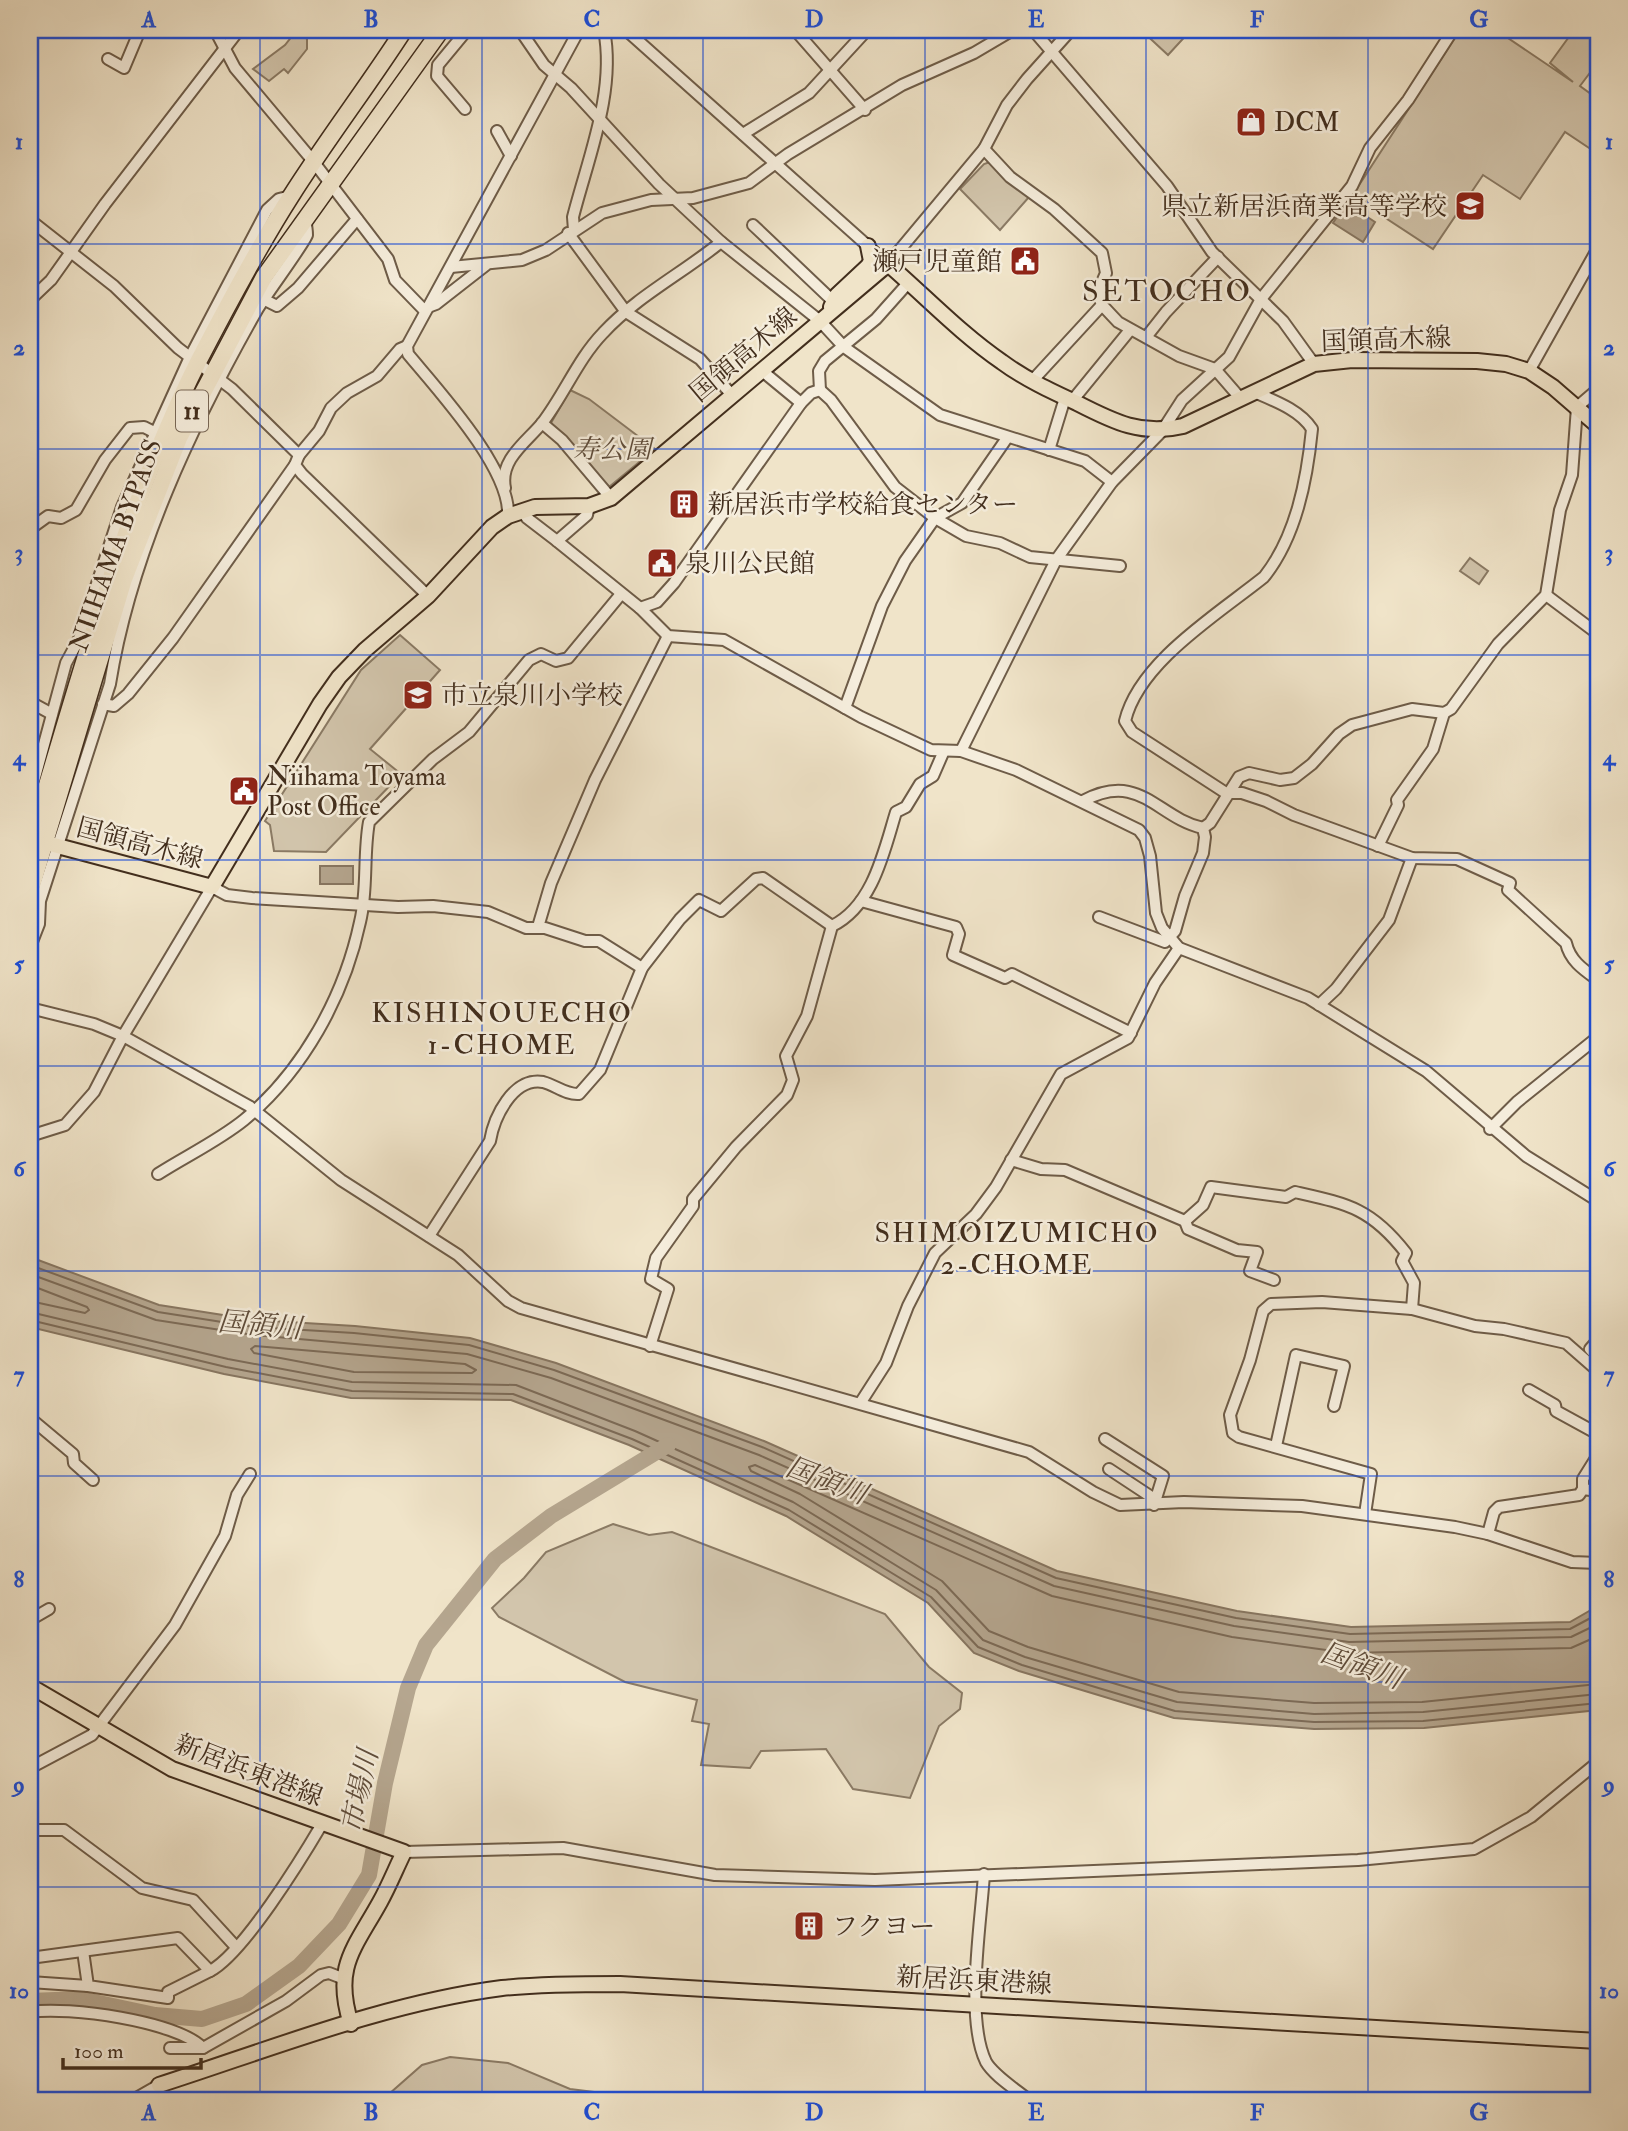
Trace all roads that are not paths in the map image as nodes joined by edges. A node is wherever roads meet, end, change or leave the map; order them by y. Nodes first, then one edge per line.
1 (140, 30) edge
2 (215, 30) edge
3 (239, 30) edge
4 (441, 30) edge
5 (467, 30) edge
6 (520, 30) edge
7 (579, 30) edge
8 (604, 30) edge
9 (626, 30) edge
10 (795, 30) edge
11 (867, 30) edge
12 (1013, 30) edge
13 (1033, 30) edge
14 (1072, 30) edge
15 (1454, 30) edge
16 (396, 33) edge
17 (225, 48) junction
18 (1051, 52) junction
19 (108, 59) dead end
20 (831, 70) junction
21 (556, 76) junction
22 (465, 109) dead end
23 (865, 110) junction
24 (598, 117) junction
25 (497, 131) dead end
26 (743, 134) junction
27 (984, 149) junction
28 (511, 156) junction
29 (313, 161) junction
30 (777, 165) junction
31 (331, 187) junction
32 (673, 197) junction
33 (305, 219) junction
34 (357, 219) junction
35 (30, 220) edge
36 (753, 225) dead end
37 (571, 231) junction
38 (721, 242) junction
39 (868, 246) junction
40 (1598, 248) edge
41 (72, 251) junction
42 (1218, 257) junction
43 (888, 264) junction
44 (486, 265) junction
45 (451, 267) junction
46 (909, 282) junction
47 (31, 296) edge
48 (263, 299) junction
49 (1261, 299) junction
50 (1102, 305) junction
51 (427, 309) junction
52 (626, 312) junction
53 (827, 312) junction
54 (1130, 330) junction
55 (1147, 336) junction
56 (407, 346) junction
57 (844, 347) junction
58 (1314, 364) junction
59 (205, 368) junction
60 (1215, 369) junction
61 (761, 370) junction
62 (1529, 371) junction
63 (1032, 381) junction
64 (1598, 389) edge
65 (820, 390) junction
66 (732, 394) junction
67 (1248, 396) junction
68 (1069, 400) junction
69 (801, 403) junction
70 (1577, 407) junction
71 (542, 423) junction
72 (1598, 426) edge
73 (1162, 431) junction
74 (154, 432) junction
75 (1007, 438) junction
76 (1049, 450) junction
77 (297, 460) junction
78 (1112, 482) junction
79 (506, 495) junction
80 (611, 498) junction
81 (589, 506) junction
82 (522, 510) junction
83 (508, 516) junction
84 (935, 518) junction
85 (30, 529) edge
86 (558, 541) junction
87 (1056, 560) junction
88 (1120, 566) dead end
89 (621, 594) junction
90 (1546, 595) junction
91 (428, 596) junction
92 (640, 608) junction
93 (1598, 634) edge
94 (668, 636) junction
95 (30, 702) edge
96 (103, 704) junction
97 (845, 708) junction
98 (1444, 713) junction
99 (52, 714) junction
100 (961, 751) junction
101 (943, 752) junction
102 (1226, 793) junction
103 (30, 796) edge
104 (1083, 801) junction
105 (1203, 828) junction
106 (39, 842) edge
107 (1378, 846) junction
108 (1412, 858) junction
109 (212, 887) junction
110 (30, 892) edge
111 (861, 901) junction
112 (363, 904) junction
113 (1099, 918) dead end
114 (832, 926) junction
115 (538, 927) junction
116 (1171, 938) junction
117 (30, 947) edge
118 (1179, 948) junction
119 (642, 968) junction
120 (1598, 980) edge
121 (1319, 1005) junction
122 (30, 1008) edge
123 (1130, 1033) junction
124 (123, 1036) junction
125 (1598, 1037) edge
126 (254, 1110) junction
127 (1490, 1129) junction
128 (31, 1132) edge
129 (1012, 1160) junction
130 (158, 1174) dead end
131 (1598, 1201) edge
132 (1185, 1221) junction
133 (429, 1236) junction
134 (1274, 1280) dead end
135 (1412, 1309) junction
136 (1598, 1340) edge
137 (650, 1346) junction
138 (1598, 1357) edge
139 (1598, 1371) edge
140 (1530, 1390) dead end
141 (861, 1402) junction
142 (1334, 1406) dead end
143 (30, 1418) edge
144 (1598, 1434) edge
145 (1105, 1439) dead end
146 (1276, 1446) junction
147 (1598, 1455) edge
148 (1109, 1469) dead end
149 (250, 1474) dead end
150 (93, 1480) dead end
151 (1583, 1489) junction
152 (1598, 1491) edge
153 (1155, 1502) junction
154 (1365, 1514) junction
155 (1488, 1534) junction
156 (1598, 1563) edge
157 (49, 1609) dead end
158 (30, 1620) edge
159 (30, 1686) edge
160 (98, 1727) junction
161 (1598, 1762) edge
162 (30, 1768) edge
163 (325, 1825) junction
164 (30, 1830) edge
165 (399, 1850) junction
166 (984, 1874) junction
167 (236, 1947) junction
168 (83, 1951) junction
169 (30, 1958) edge
170 (210, 1971) junction
171 (342, 1978) junction
172 (30, 1982) edge
173 (88, 1986) junction
174 (976, 2006) junction
175 (30, 2012) edge
176 (351, 2024) junction
177 (1598, 2041) edge
178 (203, 2048) junction
179 (170, 2049) dead end
180 (159, 2085) joint
181 (131, 2101) edge
182 (1030, 2101) edge

1 - 19 street
2 - 17 street
3 - 17 street
4 - 31 highway, NIIHAMA BYPASS / 11
5 - 22 street
6 - 21 street
7 - 21 street
8 - 24 street
9 - 26 street
10 - 20 street
11 - 20 street
12 - 23 street
13 - 18 street
14 - 18 street
15 - 49 street
16 - 29 highway, NIIHAMA BYPASS / 11
17 - 29 street
17 - 41 street
18 - 27 street
18 - 42 street
20 - 23 street
20 - 26 street
21 - 24 street
21 - 28 street
23 - 30 street
24 - 32 street
24 - 37 street
25 - 28 street
26 - 30 street
27 - 43 street
27 - 50 street
28 - 45 street
29 - 31 street
29 - 59 highway, NIIHAMA BYPASS / 11
30 - 32 street
30 - 39 street
31 - 33 highway, NIIHAMA BYPASS / 11
31 - 34 street
32 - 37 street
32 - 38 street
33 - 48 street
33 - 59 highway, NIIHAMA BYPASS / 11
34 - 48 street
34 - 51 street
35 - 41 street
36 - 53 street
37 - 44 street
37 - 52 street
38 - 52 street
38 - 53 street
39 - 43 street
39 - 53 main road
40 - 62 street
41 - 47 street
41 - 59 street
42 - 49 street
42 - 55 street
43 - 46 main road, 国領高木線
43 - 53 main road, 国領高木線
44 - 45 street
44 - 51 street
45 - 51 street
46 - 57 street
46 - 63 main road, 国領高木線
48 - 59 street
49 - 58 street
49 - 60 street
50 - 54 street
50 - 63 street
51 - 56 street
52 - 66 street
52 - 71 street
53 - 57 street
53 - 61 main road, 国領高木線
54 - 55 street
54 - 68 street
55 - 60 street
56 - 77 street
56 - 79 street
57 - 65 street
57 - 75 street
58 - 62 main road, 国領高木線
58 - 67 main road, 国領高木線
59 - 74 street
59 - 77 street
59 - 96 street
59 - 106 highway, NIIHAMA BYPASS / 11
60 - 67 street
60 - 73 street
61 - 66 main road, 国領高木線
61 - 69 street
62 - 70 main road, 国領高木線
63 - 68 main road, 国領高木線
64 - 70 street
65 - 69 street
65 - 84 street
66 - 80 main road, 国領高木線
67 - 73 main road, 国領高木線
67 - 102 street
68 - 73 main road, 国領高木線
68 - 76 street
69 - 92 street
70 - 72 main road, 国領高木線
70 - 90 street
71 - 79 street
71 - 80 street
73 - 78 street
74 - 85 street
74 - 99 street
75 - 76 street
75 - 84 street
76 - 78 street
77 - 91 street
77 - 96 street
78 - 87 street
79 - 83 street
80 - 81 main road, 国領高木線
81 - 82 main road, 国領高木線
81 - 86 street
82 - 83 main road, 国領高木線
82 - 86 street
83 - 91 main road, 国領高木線
84 - 87 street
84 - 97 street
86 - 89 street
87 - 88 street
87 - 100 street
89 - 92 street
89 - 112 street
90 - 93 street
90 - 98 street
91 - 109 main road, 国領高木線
92 - 94 street
94 - 97 street
94 - 115 street
95 - 99 street
96 - 106 street
97 - 101 street
98 - 102 street
98 - 107 street
99 - 103 street
100 - 101 street
100 - 104 street
101 - 111 street
102 - 105 street
102 - 107 street
104 - 105 street
104 - 116 street
105 - 116 street
106 - 109 main road, 国領高木線
106 - 110 highway, NIIHAMA BYPASS / 11
106 - 117 street
107 - 108 street
108 - 120 street
108 - 121 street
109 - 112 street
109 - 124 street
111 - 114 street
111 - 123 street
112 - 115 street
112 - 126 street
113 - 116 street
114 - 119 street
114 - 137 street
115 - 119 street
116 - 118 street
118 - 121 street
118 - 123 street
119 - 133 street
121 - 127 street
122 - 124 street
123 - 129 street
124 - 126 street
124 - 128 street
125 - 127 street
126 - 130 street
126 - 133 street
127 - 131 street
129 - 132 street
129 - 141 street
132 - 134 street
132 - 135 street
133 - 137 street
135 - 139 street
135 - 146 street
136 - 138 street
137 - 141 street
140 - 144 street
141 - 153 street
142 - 146 street
143 - 150 street
145 - 153 street
146 - 154 street
147 - 151 street
148 - 153 street
149 - 160 street
151 - 152 street
151 - 155 street
153 - 154 street
154 - 155 street
155 - 156 street
157 - 158 street
159 - 160 main road, 新居浜東港線
160 - 162 street
160 - 163 main road, 新居浜東港線
161 - 166 street
163 - 165 main road, 新居浜東港線
163 - 167 street
164 - 167 street
165 - 166 street
165 - 171 main road
166 - 174 street
167 - 170 street
168 - 169 street
168 - 170 street
168 - 173 street
170 - 173 street
171 - 176 main road
171 - 178 street
172 - 173 street
174 - 176 main road, 新居浜東港線
174 - 177 main road, 新居浜東港線
174 - 182 street
175 - 178 street
176 - 180 main road, 新居浜東港線
178 - 179 street
180 - 181 street

